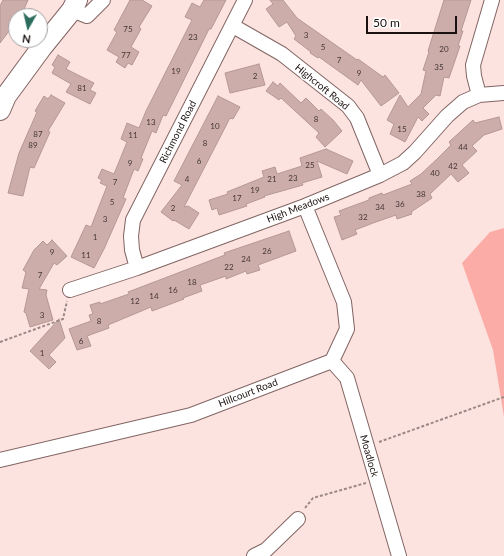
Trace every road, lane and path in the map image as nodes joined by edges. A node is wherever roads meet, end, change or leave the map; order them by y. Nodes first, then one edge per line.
1 (245, 0) edge
2 (492, 0) edge
3 (97, 1) edge
4 (75, 5) edge
5 (233, 26) junction
6 (48, 33) edge
7 (35, 48) edge
8 (504, 94) edge
9 (479, 95) junction
10 (2, 101) edge
11 (380, 175) junction
12 (305, 206) junction
13 (137, 268) junction
14 (70, 290) joint
15 (0, 342) edge
16 (332, 361) junction
17 (504, 397) edge
18 (367, 447) junction
19 (0, 460) edge
20 (376, 480) junction
21 (298, 519) joint
22 (254, 556) edge
23 (398, 556) edge

1 - 5 street, Richmond Road
2 - 9 street
3 - 4 street
4 - 6 street
5 - 11 street, Highcroft Road
5 - 13 street, Richmond Road
7 - 10 street
8 - 9 street, High Meadows
9 - 11 street, High Meadows
11 - 12 street, High Meadows
12 - 13 street, High Meadows
12 - 16 street
13 - 14 street, High Meadows
14 - 15 path
16 - 18 street, Moadlock
16 - 19 street, Hillcourt Road
17 - 18 path
18 - 20 street, Moadlock
20 - 21 path
20 - 23 street, Moadlock
21 - 22 street

